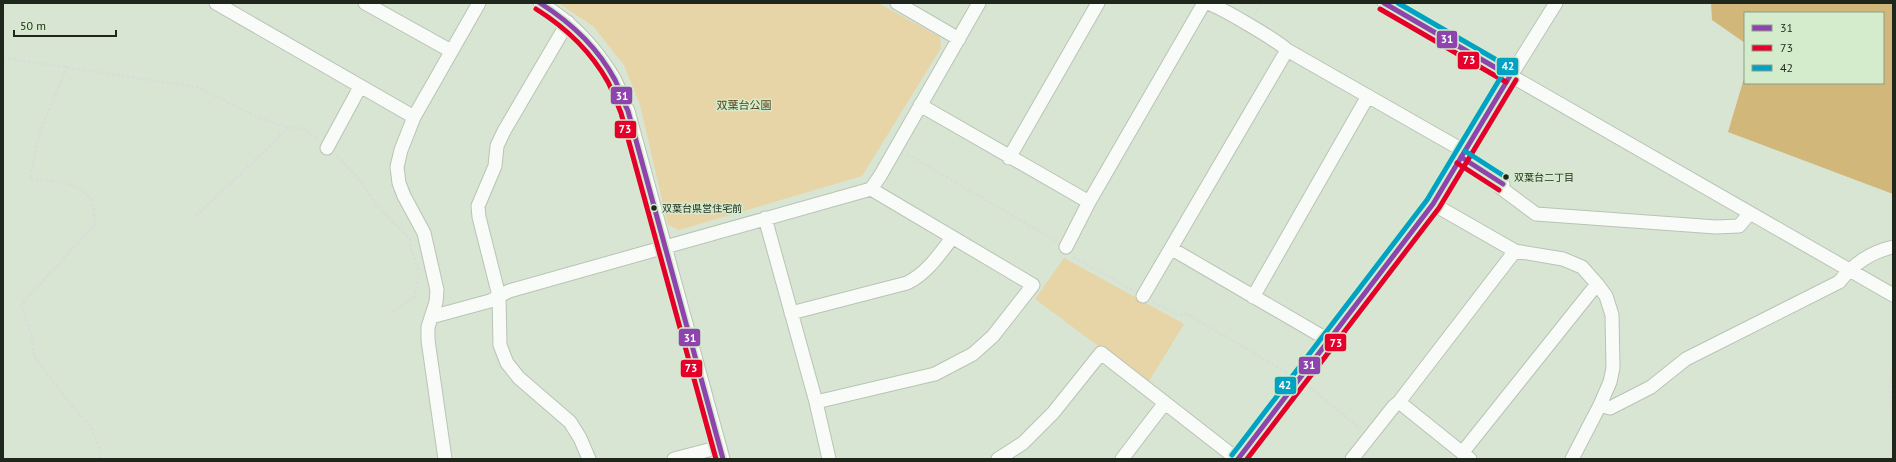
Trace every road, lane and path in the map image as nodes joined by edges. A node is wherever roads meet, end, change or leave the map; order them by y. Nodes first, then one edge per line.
1 (216, 3) edge
2 (365, 3) edge
3 (479, 3) edge
4 (540, 3) edge
5 (897, 3) edge
6 (979, 3) edge
7 (1098, 3) edge
8 (1205, 3) edge
9 (1384, 3) edge
10 (1556, 3) edge
11 (568, 22) junction
12 (959, 38) junction
13 (1287, 50) junction
14 (452, 51) junction
15 (3, 58) edge
16 (67, 66) junction
17 (1510, 76) junction
18 (360, 87) junction
19 (1368, 96) junction
20 (920, 105) junction
21 (414, 117) junction
22 (287, 126) junction
23 (327, 148) junction
24 (1462, 154) junction
25 (1010, 158) junction
26 (871, 189) junction
27 (1089, 202) junction
28 (1433, 204) junction
29 (1750, 213) junction
30 (196, 216) dead end
31 (766, 218) junction
32 (952, 238) junction
33 (665, 247) junction
34 (1066, 247) dead end
35 (1893, 247) edge
36 (1172, 249) junction
37 (1515, 251) junction
38 (1849, 270) junction
39 (1597, 284) junction
40 (1893, 295) edge
41 (499, 296) junction
42 (1143, 296) dead end
43 (1253, 297) junction
44 (392, 312) dead end
45 (791, 313) junction
46 (431, 317) junction
47 (1330, 341) junction
48 (1893, 366) edge
49 (816, 402) junction
50 (1399, 402) junction
51 (1164, 404) junction
52 (1600, 405) junction
53 (1893, 438) edge
54 (721, 453) edge
55 (1466, 456) edge
56 (826, 458) edge
57 (101, 459) edge
58 (446, 459) edge
59 (589, 459) edge
60 (674, 459) edge
61 (998, 459) edge
62 (1122, 459) edge
63 (1237, 459) edge
64 (1352, 459) edge
65 (1572, 459) edge

1 - 18 street
2 - 14 street
3 - 14 street
4 - 11 street
5 - 12 street
6 - 12 street
7 - 25 street
8 - 13 street
8 - 27 street
9 - 17 street
10 - 17 street
11 - 33 street
11 - 41 street
12 - 20 street
13 - 19 street
13 - 36 street
14 - 21 street
15 - 16 path
16 - 22 path
16 - 57 path
17 - 24 street
17 - 29 street
18 - 21 street
18 - 23 street
19 - 24 street
19 - 43 street
20 - 25 street
20 - 26 street
21 - 46 street
22 - 23 path
22 - 30 path
23 - 44 path
24 - 28 street
24 - 29 street
25 - 27 street
26 - 31 street
26 - 32 street
27 - 34 street
28 - 37 street
28 - 47 street
29 - 38 street
31 - 33 street
31 - 45 street
32 - 45 street
32 - 49 street
33 - 41 street
33 - 54 street
35 - 38 street
36 - 42 street
36 - 43 street
37 - 39 street
37 - 50 street
38 - 40 street
38 - 52 street
39 - 52 street
39 - 55 street
41 - 46 street
41 - 59 street
43 - 47 street
45 - 49 street
46 - 58 street
47 - 63 street
48 - 53 path
49 - 56 street
50 - 55 street
50 - 64 street
51 - 61 street
51 - 62 street
51 - 63 street
52 - 65 street
54 - 60 street

